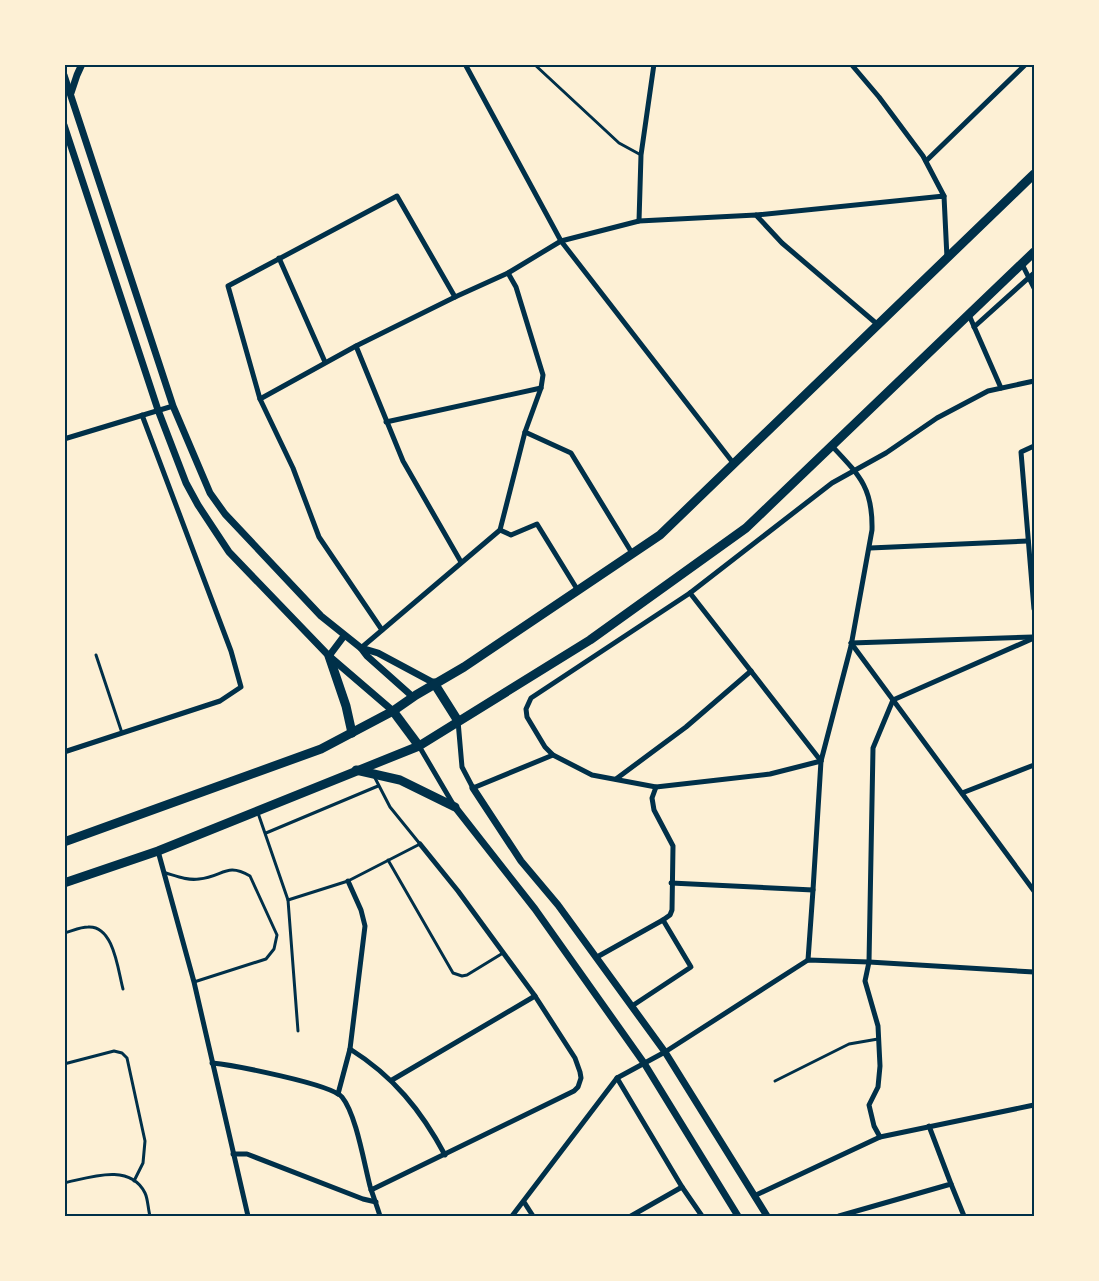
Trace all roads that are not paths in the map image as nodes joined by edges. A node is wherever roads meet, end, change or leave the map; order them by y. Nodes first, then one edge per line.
1 (82, 64) edge
2 (465, 64) edge
3 (534, 64) edge
4 (654, 64) edge
5 (850, 64) edge
6 (1026, 64) edge
7 (64, 75) edge
8 (70, 95) junction
9 (64, 124) edge
10 (641, 155) junction
11 (926, 161) junction
12 (1035, 174) edge
13 (944, 196) junction
14 (756, 215) junction
15 (639, 221) junction
16 (561, 241) junction
17 (1035, 252) edge
18 (279, 258) junction
19 (947, 259) junction
20 (1022, 264) junction
21 (508, 273) junction
22 (1035, 273) edge
23 (1029, 278) junction
24 (1035, 288) edge
25 (455, 297) junction
26 (969, 315) junction
27 (877, 324) junction
28 (974, 327) junction
29 (356, 346) junction
30 (325, 362) junction
31 (1035, 381) edge
32 (541, 388) junction
33 (1001, 388) junction
34 (260, 399) junction
35 (173, 406) junction
36 (158, 410) junction
37 (142, 414) junction
38 (386, 422) junction
39 (525, 432) junction
40 (64, 439) edge
41 (831, 445) junction
42 (1035, 446) edge
43 (735, 464) junction
44 (855, 471) junction
45 (500, 530) junction
46 (1028, 541) junction
47 (870, 548) junction
48 (632, 553) junction
49 (461, 562) junction
50 (1033, 565) edge
51 (577, 589) junction
52 (690, 593) junction
53 (1035, 609) edge
54 (382, 630) junction
55 (344, 636) junction
56 (1035, 637) edge
57 (851, 643) junction
58 (361, 648) junction
59 (96, 655) dead end
60 (329, 656) junction
61 (751, 671) junction
62 (434, 683) junction
63 (413, 697) junction
64 (893, 700) junction
65 (393, 711) junction
66 (458, 721) junction
67 (352, 733) junction
68 (122, 734) junction
69 (419, 746) junction
70 (64, 752) edge
71 (553, 755) junction
72 (821, 761) junction
73 (1035, 765) edge
74 (356, 770) junction
75 (372, 774) junction
76 (616, 779) junction
77 (378, 786) junction
78 (656, 787) junction
79 (473, 788) junction
80 (962, 793) junction
81 (455, 807) junction
82 (258, 811) junction
83 (266, 833) junction
84 (64, 842) edge
85 (420, 844) junction
86 (158, 850) junction
87 (388, 860) junction
88 (164, 873) junction
89 (348, 881) junction
90 (64, 883) edge
91 (671, 883) junction
92 (813, 890) junction
93 (1035, 891) edge
94 (288, 900) junction
95 (663, 920) junction
96 (64, 933) edge
97 (503, 953) junction
98 (597, 957) junction
99 (808, 960) junction
100 (869, 962) junction
101 (1035, 972) edge
102 (194, 982) junction
103 (123, 989) dead end
104 (535, 996) junction
105 (632, 1006) junction
106 (298, 1031) dead end
107 (879, 1039) junction
108 (350, 1049) junction
109 (665, 1052) junction
110 (644, 1063) junction
111 (64, 1064) edge
112 (212, 1064) junction
113 (617, 1078) junction
114 (392, 1080) junction
115 (775, 1081) dead end
116 (338, 1094) junction
117 (1035, 1106) edge
118 (929, 1126) junction
119 (880, 1137) junction
120 (233, 1154) junction
121 (445, 1155) junction
122 (134, 1181) junction
123 (64, 1184) edge
124 (951, 1184) junction
125 (682, 1187) junction
126 (371, 1190) junction
127 (754, 1196) junction
128 (376, 1202) junction
129 (524, 1202) junction
130 (861, 1214) edge
131 (150, 1216) edge
132 (248, 1216) edge
133 (380, 1216) edge
134 (512, 1216) edge
135 (533, 1216) edge
136 (631, 1216) edge
137 (702, 1216) edge
138 (738, 1216) edge
139 (767, 1216) edge
140 (839, 1216) edge
141 (964, 1216) edge

1 - 8 street
2 - 16 street
3 - 10 lane
4 - 10 street
5 - 11 street
6 - 11 street
7 - 8 street
8 - 35 street
9 - 36 street
10 - 15 street
11 - 13 street
12 - 19 highway
13 - 14 street
13 - 19 street
14 - 15 street
14 - 27 street
15 - 16 street
16 - 21 street
16 - 43 street
17 - 20 highway
18 - 25 street
18 - 30 street
18 - 34 street
19 - 27 highway
20 - 23 street
20 - 26 highway
21 - 25 street
21 - 32 street
22 - 23 street
23 - 24 street
23 - 28 street
25 - 29 street
26 - 28 street
26 - 41 highway
27 - 43 highway
28 - 33 street
29 - 30 street
29 - 38 street
30 - 34 street
31 - 33 street
32 - 38 street
32 - 39 street
33 - 44 street
34 - 54 street
35 - 36 street
35 - 55 street
36 - 37 street
36 - 60 street
37 - 40 street
37 - 68 street
38 - 49 street
39 - 45 street
39 - 48 street
41 - 44 street
41 - 66 highway
42 - 46 street
43 - 48 highway
44 - 47 street
44 - 52 street
45 - 49 street
45 - 51 street
46 - 47 street
46 - 50 street
47 - 57 street
48 - 51 highway
49 - 54 street
50 - 53 street
51 - 62 highway
52 - 61 street
52 - 71 street
54 - 58 street
55 - 58 street
55 - 60 street
56 - 57 street
56 - 64 street
57 - 64 street
57 - 72 street
58 - 62 street
58 - 63 street
59 - 68 lane
60 - 65 street
60 - 67 highway
61 - 72 street
61 - 76 street
62 - 63 highway
62 - 66 highway
63 - 65 highway
64 - 80 street
64 - 100 street
65 - 67 highway
65 - 69 highway
66 - 69 highway
66 - 79 street
67 - 84 highway
68 - 70 street
69 - 74 highway
69 - 81 street
71 - 76 street
71 - 79 street
72 - 78 street
72 - 92 street
73 - 80 street
74 - 75 highway
74 - 82 highway
75 - 77 lane
75 - 81 highway
76 - 78 street
77 - 83 lane
77 - 85 lane
78 - 91 street
79 - 98 street
80 - 93 street
81 - 110 street
82 - 83 lane
82 - 86 highway
83 - 94 lane
85 - 87 lane
85 - 97 street
86 - 88 street
86 - 90 highway
87 - 89 lane
87 - 97 lane
88 - 102 street
88 - 102 lane
89 - 94 lane
89 - 108 street
91 - 92 street
91 - 95 street
92 - 99 street
94 - 106 lane
95 - 98 street
95 - 105 street
96 - 103 lane
97 - 104 street
98 - 105 street
99 - 100 street
99 - 109 street
100 - 101 street
100 - 107 street
102 - 112 street
104 - 114 street
104 - 121 street
105 - 109 street
107 - 115 lane
107 - 119 street
108 - 114 street
108 - 116 street
109 - 110 street
109 - 127 street
110 - 113 street
110 - 138 street
111 - 122 lane
112 - 116 street
112 - 120 street
113 - 125 street
113 - 129 street
114 - 121 street
116 - 126 street
117 - 118 street
118 - 119 street
118 - 124 street
119 - 127 street
120 - 128 street
120 - 132 street
121 - 126 street
122 - 123 lane
122 - 131 lane
124 - 130 street
124 - 141 street
125 - 136 street
125 - 137 street
126 - 128 street
127 - 139 street
128 - 133 street
129 - 134 street
129 - 135 street
130 - 140 street

